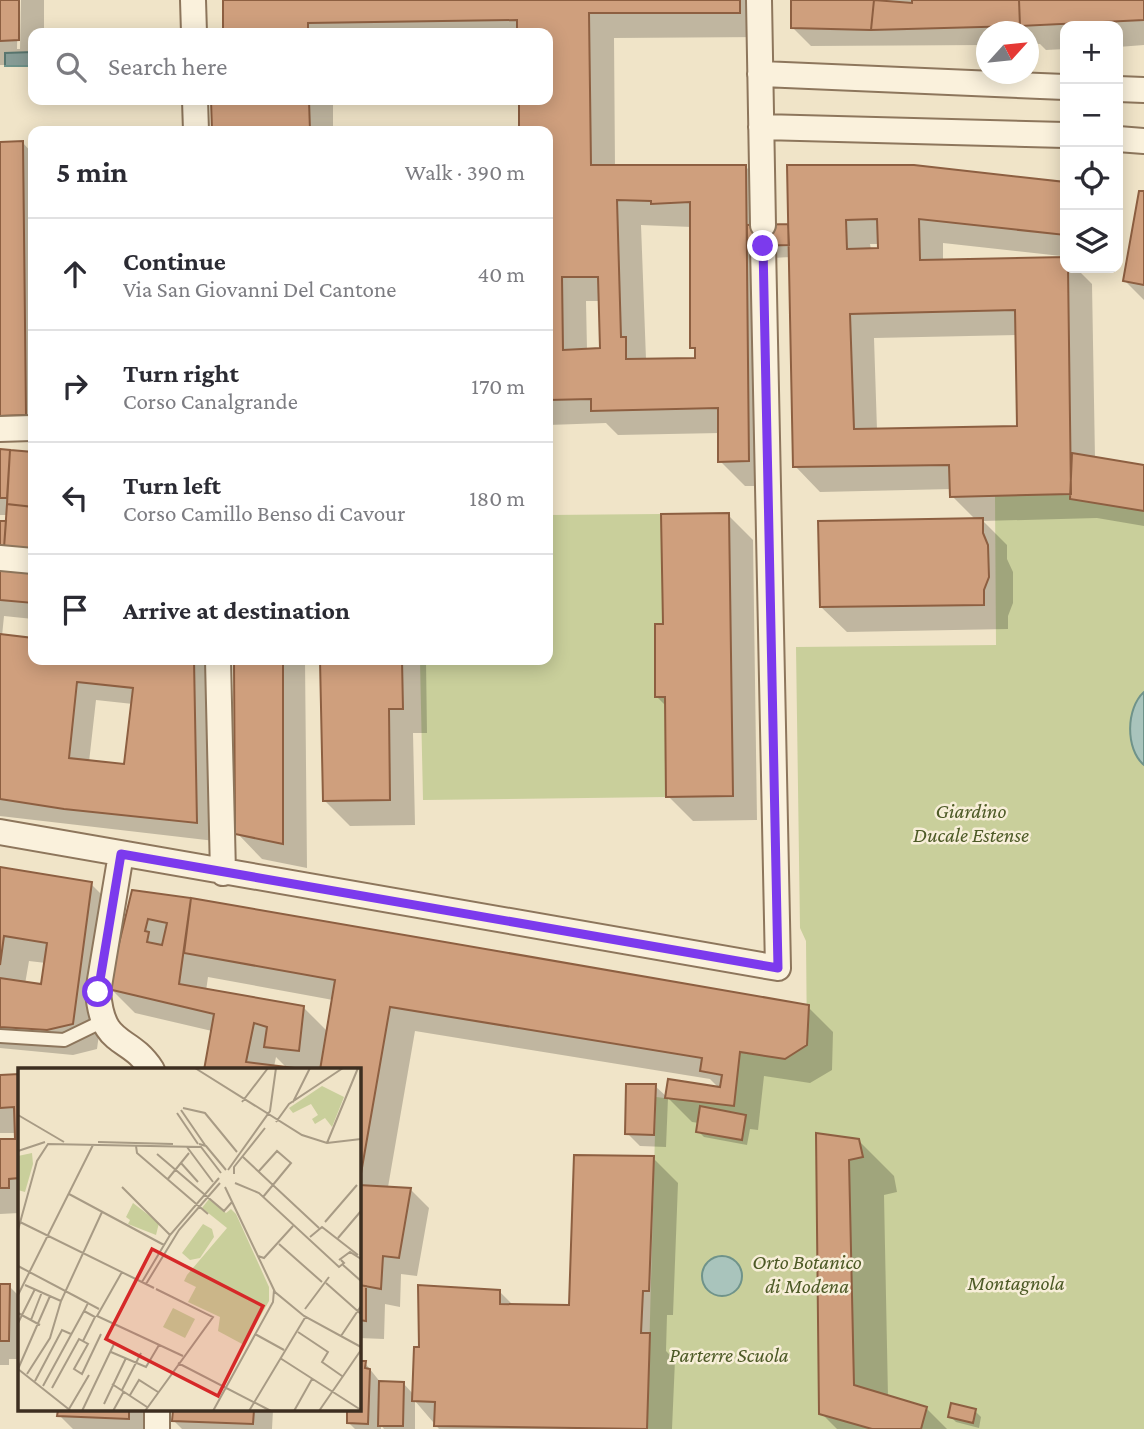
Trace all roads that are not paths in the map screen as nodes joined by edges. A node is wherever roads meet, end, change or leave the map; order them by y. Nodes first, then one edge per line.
1 (193, 0) edge
2 (759, 0) edge
3 (194, 28) edge
4 (760, 74) junction
5 (1060, 87) edge
6 (1123, 89) edge
7 (1144, 90) edge
8 (195, 105) edge
9 (196, 126) edge
10 (761, 127) junction
11 (1060, 135) edge
12 (1123, 139) edge
13 (1144, 141) edge
14 (28, 428) edge
15 (0, 429) edge
16 (0, 558) edge
17 (28, 561) edge
18 (218, 665) edge
19 (0, 832) edge
20 (121, 854) junction
21 (223, 873) junction
22 (103, 1021) junction
23 (0, 1036) edge
24 (151, 1068) edge

1 - 3 street
2 - 4 street
4 - 5 street
4 - 10 street
6 - 7 street
8 - 9 street
10 - 11 street
10 - 21 street
12 - 13 street
14 - 15 street
16 - 17 street
18 - 21 street
19 - 20 street
20 - 21 street
20 - 22 street
22 - 23 lane
22 - 24 street

